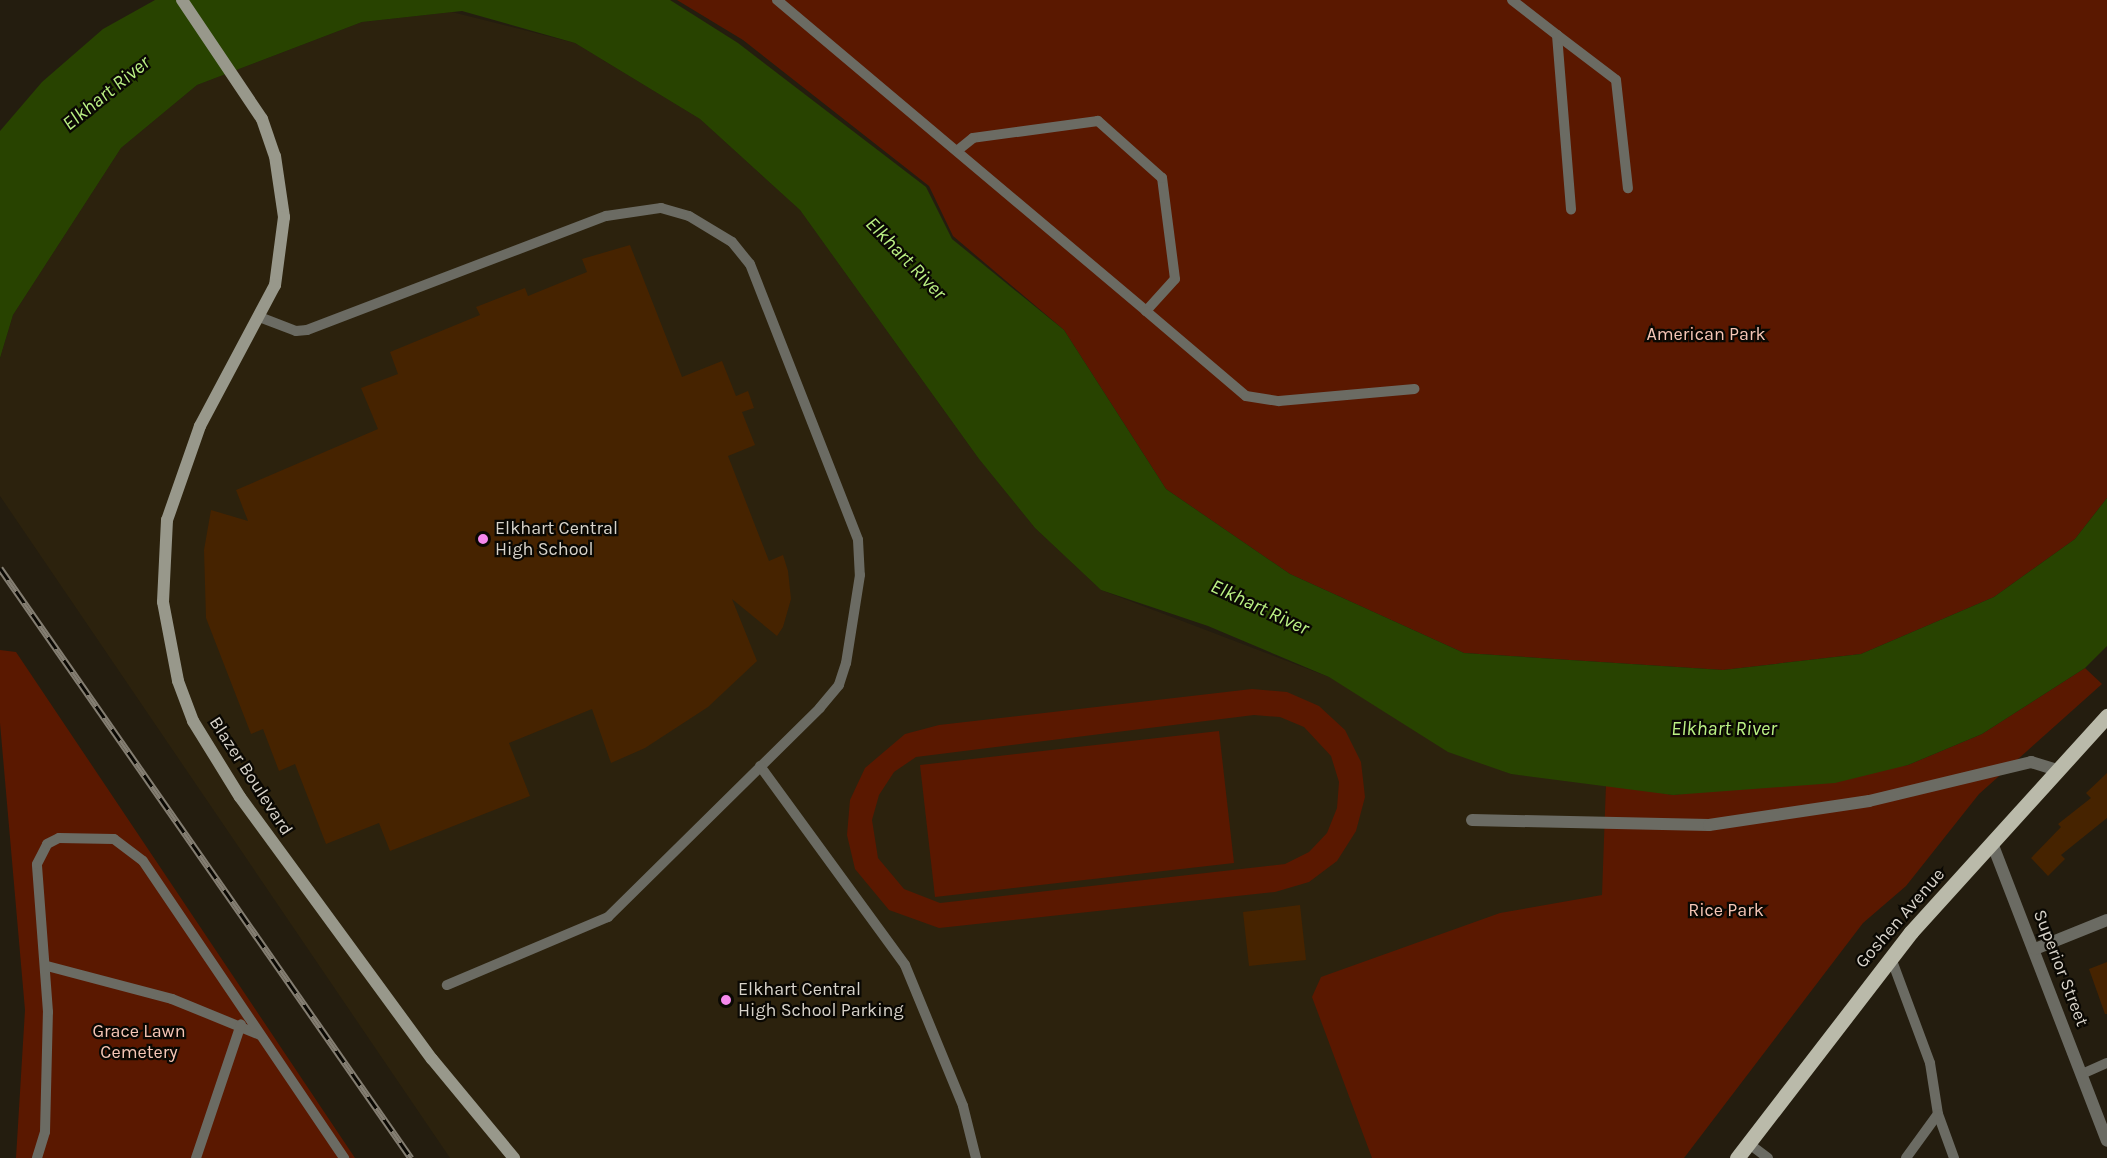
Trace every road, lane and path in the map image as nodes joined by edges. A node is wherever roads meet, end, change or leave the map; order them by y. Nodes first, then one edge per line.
1 (182, 0) edge
2 (777, 0) edge
3 (1512, 0) edge
4 (1557, 35) junction
5 (958, 150) junction
6 (1628, 188) dead end
7 (1571, 209) dead end
8 (1146, 311) junction
9 (262, 318) junction
10 (1414, 389) dead end
11 (2107, 716) edge
12 (760, 766) junction
13 (2058, 770) junction
14 (1472, 820) dead end
15 (1992, 843) junction
16 (2107, 920) edge
17 (2035, 949) junction
18 (1891, 958) junction
19 (47, 966) junction
20 (447, 985) dead end
21 (241, 1024) junction
22 (262, 1036) junction
23 (2107, 1063) edge
24 (2082, 1074) junction
25 (1938, 1114) junction
26 (2107, 1140) edge
27 (1748, 1143) junction
28 (37, 1158) edge
29 (196, 1158) edge
30 (344, 1158) edge
31 (514, 1158) edge
32 (976, 1158) edge
33 (1737, 1158) edge
34 (1768, 1158) edge
35 (1906, 1158) edge
36 (1954, 1158) edge

1 - 9 main road, Blazer Boulevard
2 - 5 lane
3 - 4 lane
4 - 6 lane
4 - 7 lane
5 - 8 lane
5 - 8 lane
8 - 10 lane
9 - 12 lane
9 - 31 main road, Blazer Boulevard
11 - 13 main road, Goshen Avenue
12 - 20 lane
12 - 32 lane
13 - 14 street
13 - 15 main road, Goshen Avenue
15 - 17 street, Superior Street
15 - 18 main road, Goshen Avenue
16 - 17 street
17 - 24 street, Superior Street
18 - 25 lane
18 - 27 main road, Goshen Avenue
19 - 21 lane
19 - 22 lane
19 - 28 lane
21 - 22 lane
21 - 29 lane
22 - 30 lane
23 - 24 lane
24 - 26 street, Superior Street
25 - 35 lane
25 - 36 lane
27 - 33 main road, Goshen Avenue
27 - 34 lane

